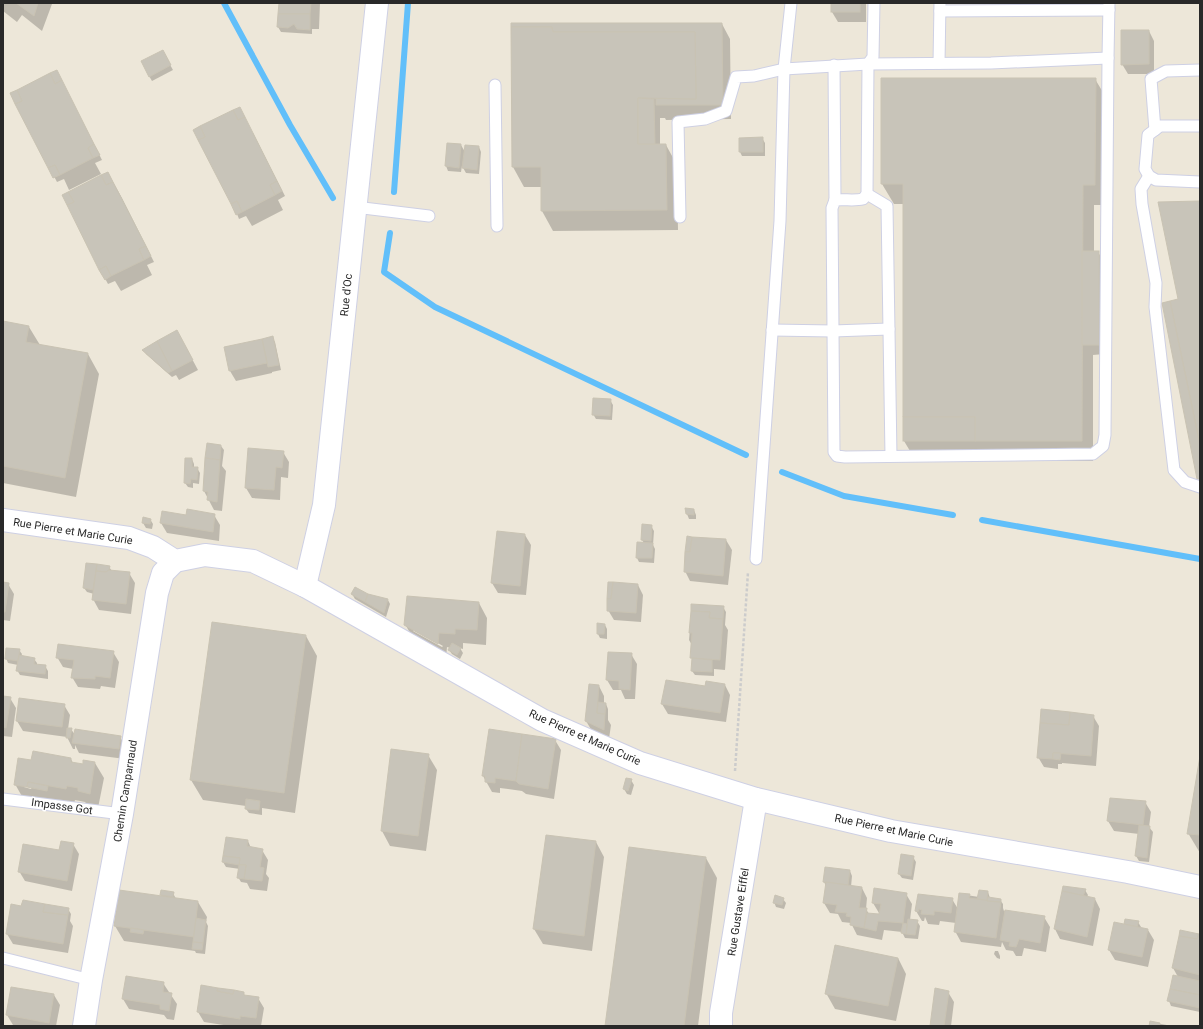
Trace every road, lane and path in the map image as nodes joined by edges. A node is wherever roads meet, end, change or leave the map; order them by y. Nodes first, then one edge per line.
1 (377, 3) edge
2 (791, 3) edge
3 (874, 3) edge
4 (940, 7) edge
5 (1109, 7) edge
6 (1108, 58) junction
7 (939, 63) junction
8 (868, 64) junction
9 (834, 66) junction
10 (784, 69) junction
11 (1200, 70) edge
12 (495, 85) dead end
13 (1200, 126) edge
14 (1155, 130) junction
15 (1149, 176) junction
16 (1200, 182) edge
17 (867, 194) junction
18 (836, 200) junction
19 (355, 207) junction
20 (429, 216) dead end
21 (680, 218) dead end
22 (497, 226) dead end
23 (772, 330) junction
24 (889, 330) junction
25 (833, 331) junction
26 (891, 456) junction
27 (1200, 487) edge
28 (3, 520) edge
29 (756, 559) joint
30 (175, 561) junction
31 (305, 586) junction
32 (730, 791) junction
33 (3, 798) edge
34 (756, 799) junction
35 (122, 814) junction
36 (1200, 887) edge
37 (3, 958) edge
38 (90, 980) junction
39 (84, 1026) edge
40 (721, 1026) edge

1 - 19 street, Rue d'Oc
2 - 10 lane
3 - 8 lane
4 - 5 lane
4 - 7 lane
5 - 6 lane
6 - 7 lane
6 - 26 lane
7 - 8 lane
8 - 9 lane
8 - 17 lane
9 - 10 lane
9 - 18 lane
10 - 21 lane
10 - 23 lane
11 - 14 lane
12 - 22 lane
13 - 14 lane
14 - 15 lane
15 - 16 lane
15 - 27 lane
17 - 18 lane
17 - 24 lane
18 - 25 lane
19 - 20 lane
19 - 31 street, Rue d'Oc
23 - 25 lane
23 - 29 lane
24 - 25 lane
24 - 26 lane
25 - 26 lane
28 - 30 street, Rue Pierre et Marie Curie
29 - 32 path
30 - 31 street, Rue Pierre et Marie Curie
30 - 35 street, Chemin Camparnaud
31 - 32 street, Rue Pierre et Marie Curie
32 - 34 street, Rue Pierre et Marie Curie
33 - 35 lane, Impasse Got
34 - 36 street, Rue Pierre et Marie Curie
34 - 40 street, Rue Gustave Eiffel
35 - 38 street, Chemin Camparnaud
37 - 38 lane
38 - 39 street, Chemin Camparnaud

